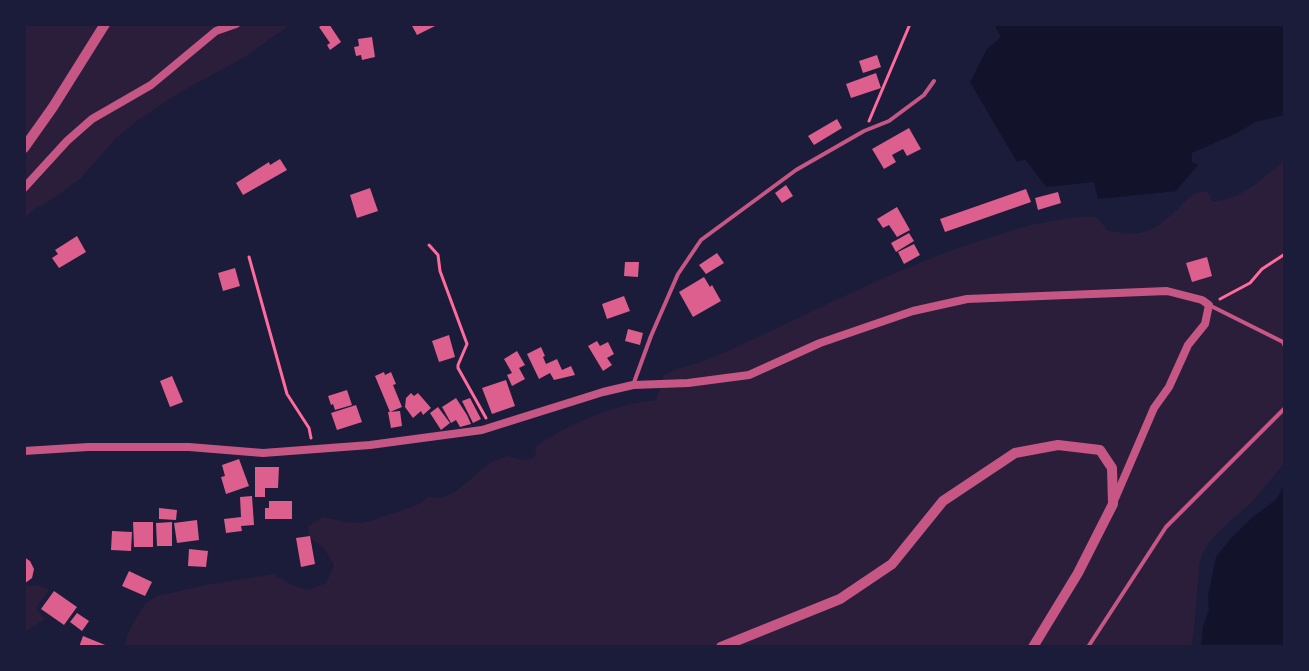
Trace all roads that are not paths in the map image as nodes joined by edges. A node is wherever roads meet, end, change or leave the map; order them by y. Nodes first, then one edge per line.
1 (105, 24) edge
2 (236, 24) edge
3 (934, 81) dead end
4 (24, 148) edge
5 (24, 188) edge
6 (1209, 305) junction
7 (1285, 346) edge
8 (633, 385) junction
9 (1285, 408) edge
10 (24, 451) edge
11 (1113, 504) junction
12 (721, 647) edge
13 (1033, 647) edge
14 (1088, 647) edge

1 - 4 street
2 - 5 street
3 - 8 lane
6 - 7 lane
6 - 8 street
6 - 11 street
8 - 10 street
9 - 14 lane
11 - 12 street
11 - 13 street

